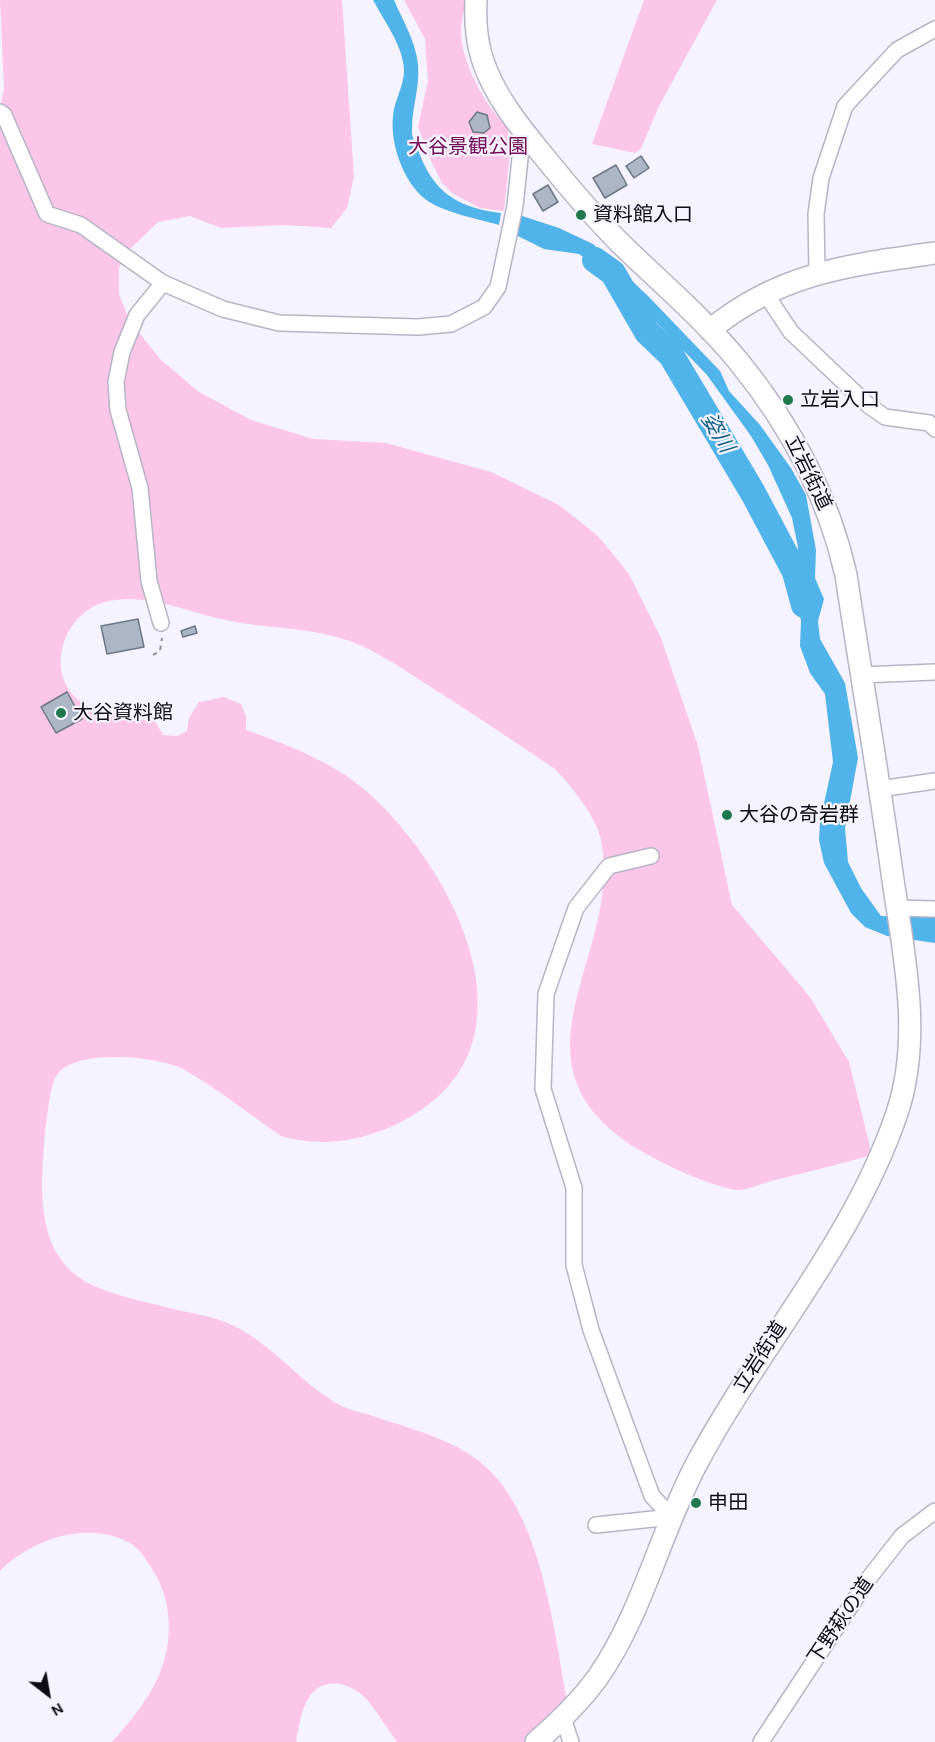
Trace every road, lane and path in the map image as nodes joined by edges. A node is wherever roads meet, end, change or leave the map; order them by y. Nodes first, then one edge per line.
1 (476, 0) edge
2 (935, 29) edge
3 (0, 112) edge
4 (523, 130) junction
5 (935, 253) edge
6 (817, 273) junction
7 (163, 283) junction
8 (765, 293) junction
9 (710, 330) junction
10 (935, 429) edge
11 (161, 623) joint
12 (153, 655) dead end
13 (935, 672) edge
14 (861, 675) junction
15 (935, 781) edge
16 (880, 789) junction
17 (651, 856) dead end
18 (897, 908) junction
19 (935, 909) edge
20 (935, 1511) edge
21 (672, 1516) junction
22 (596, 1525) dead end
23 (563, 1718) junction
24 (536, 1742) edge
25 (571, 1742) edge
26 (761, 1742) edge

1 - 4 street, 立岩街道
2 - 6 street
3 - 7 street
4 - 7 street
4 - 9 street, 立岩街道
5 - 6 street
6 - 8 street
7 - 11 street
8 - 9 street
8 - 10 street
9 - 14 street, 立岩街道
11 - 12 path
13 - 14 street
14 - 16 street, 立岩街道
15 - 16 street
16 - 18 street, 立岩街道
17 - 21 street
18 - 19 street
18 - 21 street, 立岩街道
20 - 26 street, 下野萩の道
21 - 22 street
21 - 23 street, 立岩街道
23 - 24 street, 立岩街道
23 - 25 street

